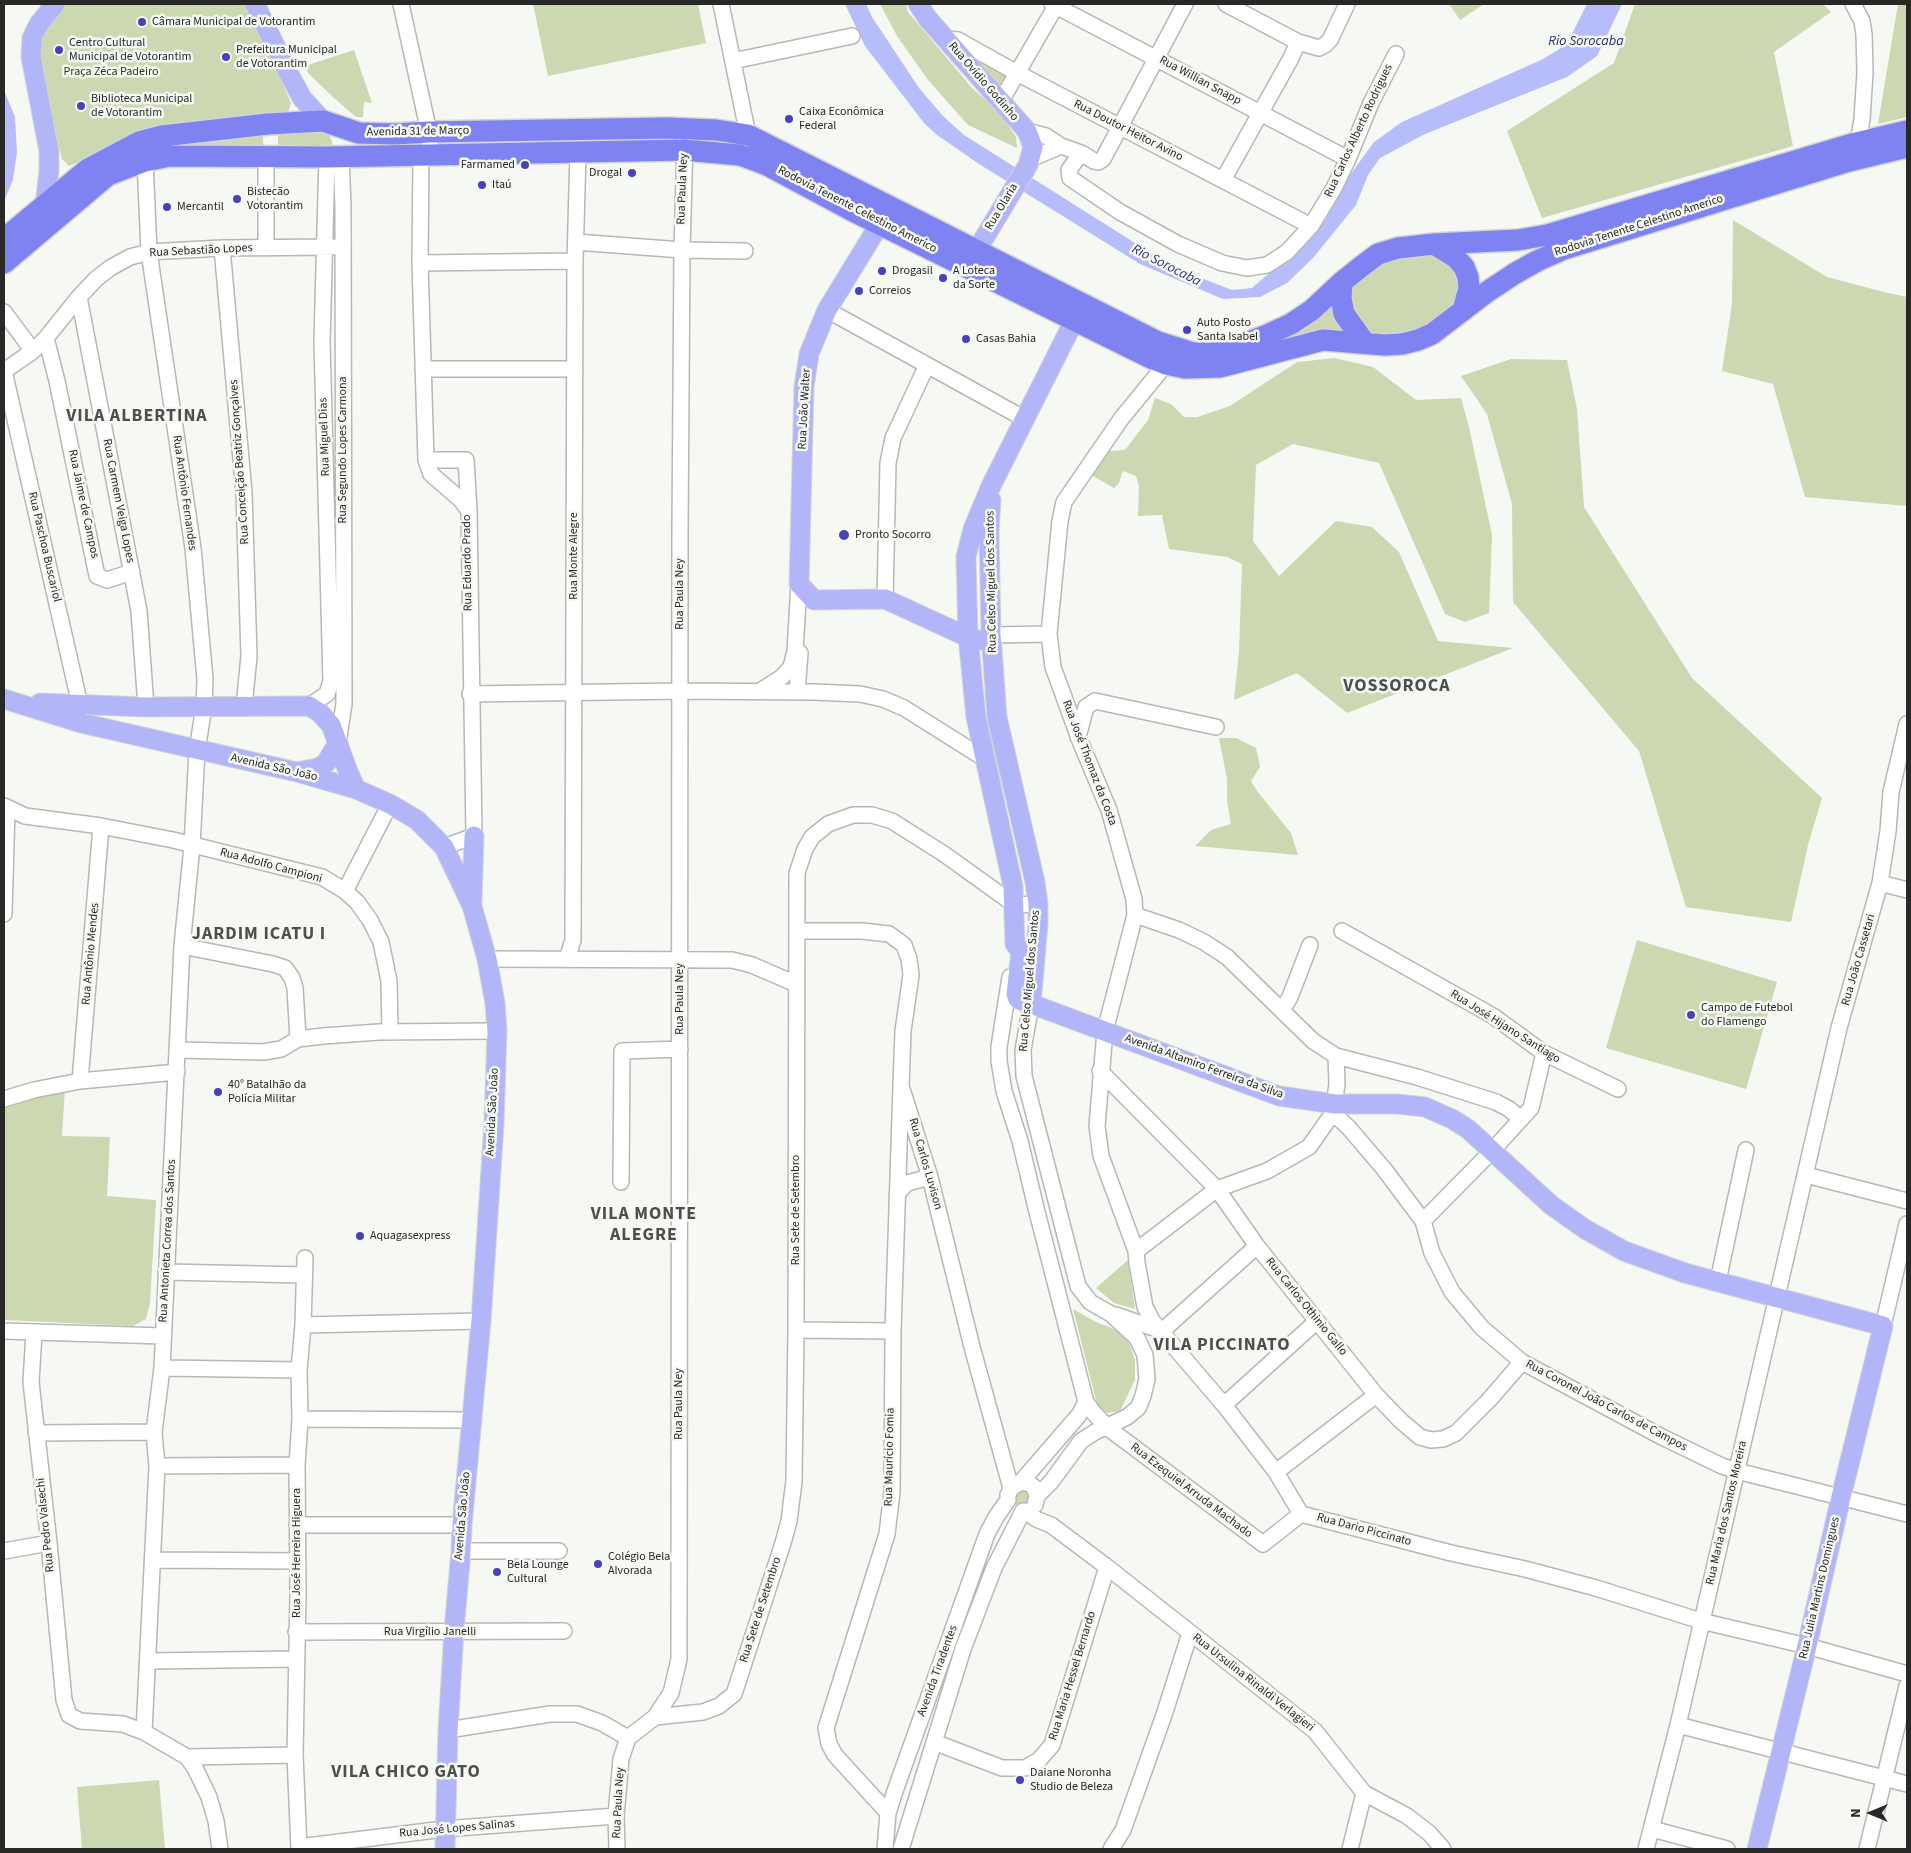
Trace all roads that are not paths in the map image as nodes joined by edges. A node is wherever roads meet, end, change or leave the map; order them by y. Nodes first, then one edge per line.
1 (55, 4) edge
2 (255, 4) edge
3 (401, 4) edge
4 (721, 4) edge
5 (918, 4) edge
6 (1055, 4) edge
7 (1185, 4) edge
8 (1226, 4) edge
9 (1347, 4) edge
10 (1853, 4) edge
11 (852, 36) dead end
12 (945, 39) junction
13 (1298, 42) junction
14 (1396, 54) dead end
15 (1156, 59) junction
16 (733, 61) junction
17 (1017, 73) junction
18 (1001, 101) junction
19 (1259, 112) junction
20 (323, 121) junction
21 (284, 123) junction
22 (1121, 127) junction
23 (686, 128) junction
24 (1027, 131) junction
25 (1907, 131) edge
26 (429, 132) junction
27 (748, 135) junction
28 (1858, 143) junction
29 (1061, 146) junction
30 (1907, 147) edge
31 (49, 150) junction
32 (684, 150) junction
33 (578, 152) junction
34 (1081, 153) junction
35 (425, 154) junction
36 (724, 154) junction
37 (266, 157) junction
38 (334, 157) junction
39 (1348, 159) junction
40 (145, 161) junction
41 (1029, 162) junction
42 (74, 180) junction
43 (1223, 180) junction
44 (96, 185) junction
45 (45, 204) junction
46 (885, 215) junction
47 (1311, 226) junction
48 (4, 239) edge
49 (576, 242) junction
50 (1434, 244) junction
51 (342, 247) junction
52 (222, 248) junction
53 (266, 248) junction
54 (324, 248) junction
55 (682, 250) junction
56 (745, 251) dead end
57 (148, 252) junction
58 (575, 261) junction
59 (987, 262) junction
60 (4, 263) edge
61 (420, 263) junction
62 (1342, 282) junction
63 (79, 297) junction
64 (827, 310) junction
65 (1463, 310) junction
66 (4, 312) edge
67 (1079, 312) junction
68 (46, 338) junction
69 (1365, 343) junction
70 (33, 351) junction
71 (927, 364) junction
72 (1166, 364) junction
73 (423, 369) junction
74 (575, 369) junction
75 (4, 371) edge
76 (1025, 419) junction
77 (426, 460) junction
78 (991, 486) junction
79 (469, 511) junction
80 (132, 572) junction
81 (799, 584) junction
82 (885, 599) junction
83 (814, 600) junction
84 (1049, 634) junction
85 (991, 635) junction
86 (968, 636) junction
87 (337, 684) junction
88 (680, 691) junction
89 (760, 691) junction
90 (574, 692) junction
91 (797, 692) junction
92 (470, 694) junction
93 (6, 700) edge
94 (309, 706) junction
95 (146, 707) junction
96 (204, 707) junction
97 (244, 707) junction
98 (81, 714) junction
99 (1907, 724) edge
100 (1216, 727) dead end
101 (1078, 737) junction
102 (338, 743) junction
103 (1905, 744) edge
104 (197, 750) junction
105 (998, 762) junction
106 (297, 772) junction
107 (356, 789) junction
108 (390, 804) junction
109 (6, 807) edge
110 (101, 826) junction
111 (474, 836) junction
112 (192, 846) junction
113 (444, 848) junction
114 (1035, 882) junction
115 (1880, 883) junction
116 (986, 884) junction
117 (1013, 886) junction
118 (1907, 890) edge
119 (345, 891) junction
120 (1038, 904) junction
121 (472, 906) junction
122 (1015, 906) junction
123 (4, 914) edge
124 (1135, 915) junction
125 (797, 931) junction
126 (1342, 931) dead end
127 (1016, 944) junction
128 (1310, 945) dead end
129 (182, 946) junction
130 (487, 959) junction
131 (566, 959) junction
132 (680, 959) junction
133 (796, 984) junction
134 (1031, 1004) junction
135 (1282, 1010) junction
136 (1105, 1030) junction
137 (497, 1031) junction
138 (390, 1032) junction
139 (298, 1039) junction
140 (680, 1049) junction
141 (178, 1050) junction
142 (1544, 1053) junction
143 (1336, 1056) junction
144 (1100, 1071) junction
145 (177, 1072) junction
146 (80, 1081) junction
147 (901, 1086) junction
148 (1618, 1090) dead end
149 (4, 1099) edge
150 (1334, 1108) junction
151 (1521, 1119) junction
152 (1746, 1150) dead end
153 (1491, 1152) junction
154 (1806, 1175) junction
155 (930, 1177) junction
156 (622, 1182) dead end
157 (1217, 1189) junction
158 (897, 1194) junction
159 (1907, 1201) edge
160 (1036, 1212) junction
161 (1061, 1214) junction
162 (1423, 1221) junction
163 (1907, 1224) edge
164 (1257, 1246) junction
165 (1136, 1251) junction
166 (305, 1258) dead end
167 (166, 1272) junction
168 (304, 1275) junction
169 (1718, 1281) junction
170 (1778, 1297) junction
171 (1111, 1314) junction
172 (481, 1320) junction
173 (1317, 1321) junction
174 (303, 1325) junction
175 (1883, 1326) junction
176 (796, 1330) junction
177 (4, 1331) edge
178 (892, 1331) junction
179 (1162, 1331) junction
180 (34, 1333) junction
181 (163, 1336) junction
182 (1522, 1362) junction
183 (162, 1368) junction
184 (299, 1370) junction
185 (1376, 1394) junction
186 (1086, 1402) junction
187 (1224, 1405) junction
188 (300, 1419) junction
189 (471, 1420) junction
190 (1108, 1428) junction
191 (154, 1432) junction
192 (36, 1433) junction
193 (298, 1465) junction
194 (157, 1466) junction
195 (1276, 1472) junction
196 (1737, 1472) junction
197 (1013, 1490) junction
198 (1841, 1497) junction
199 (1031, 1505) junction
200 (1301, 1514) junction
201 (1907, 1514) edge
202 (298, 1524) junction
203 (462, 1525) junction
204 (49, 1543) junction
205 (4, 1551) edge
206 (461, 1551) junction
207 (559, 1551) dead end
208 (152, 1560) junction
209 (297, 1561) junction
210 (1107, 1567) junction
211 (1701, 1621) junction
212 (564, 1631) dead end
213 (296, 1632) junction
214 (454, 1632) junction
215 (1190, 1633) junction
216 (1807, 1646) junction
217 (296, 1659) junction
218 (148, 1661) junction
219 (1907, 1674) edge
220 (1907, 1686) edge
221 (656, 1717) junction
222 (1678, 1725) junction
223 (448, 1730) junction
224 (144, 1732) junction
225 (628, 1738) junction
226 (934, 1742) junction
227 (1782, 1751) junction
228 (295, 1755) junction
229 (187, 1757) junction
230 (1885, 1778) junction
231 (1907, 1784) edge
232 (865, 1787) junction
233 (895, 1791) junction
234 (1364, 1793) junction
235 (888, 1813) junction
236 (616, 1816) junction
237 (444, 1829) junction
238 (1652, 1829) junction
239 (885, 1845) edge
240 (902, 1847) edge
241 (299, 1848) edge
242 (220, 1849) edge
243 (444, 1849) edge
244 (617, 1849) edge
245 (1111, 1849) edge
246 (1350, 1849) edge
247 (1443, 1849) edge
248 (1646, 1849) edge
249 (1727, 1849) edge
250 (1757, 1849) edge
251 (1867, 1849) edge

1 - 31 main road
2 - 20 main road
3 - 26 street, Rua Eduardo Prado
4 - 16 street
5 - 12 main road, Rua Ovídio Godinho
6 - 15 street, Rua Willian Snapp
6 - 17 street
7 - 15 street
8 - 13 street
9 - 13 street
10 - 28 street
11 - 16 street
12 - 17 street, Rua Doutor Heitor Avino
12 - 18 main road, Rua Ovídio Godinho
13 - 19 street
14 - 39 street, Rua Carlos Alberto Rodrigues
15 - 19 street, Rua Willian Snapp
15 - 22 street
16 - 27 street
17 - 18 street
17 - 22 street, Rua Doutor Heitor Avino
18 - 24 main road, Rua Ovídio Godinho
19 - 39 street, Rua Willian Snapp
19 - 43 street
20 - 21 highway, Avenida 31 de Março
20 - 26 highway, Avenida 31 de Março
20 - 38 highway
21 - 37 highway
21 - 42 highway, Avenida 31 de Março
22 - 34 street
22 - 43 street, Rua Doutor Heitor Avino
23 - 26 highway, Avenida 31 de Março
23 - 27 highway, Avenida 31 de Março
23 - 32 street, Rua Paula Ney
24 - 29 street
24 - 41 main road, Rua Ovídio Godinho
25 - 28 highway, Rodovia Tenente Celestino Americo
26 - 35 street, Rua Eduardo Prado
27 - 36 highway
27 - 46 highway, Rodovia Tenente Celestino Americo
28 - 50 highway, Rodovia Tenente Celestino Americo
29 - 34 street
29 - 41 street
30 - 65 highway, Rodovia Tenente Celestino Americo
31 - 42 main road
31 - 45 main road
32 - 33 highway, Avenida 31 de Março
32 - 36 highway, Avenida 31 de Março
32 - 55 street, Rua Paula Ney
33 - 35 highway, Avenida 31 de Março
33 - 49 street, Rua Monte Alegre
34 - 47 street, Rua Carlos Alberto Rodrigues
35 - 38 highway, Avenida 31 de Março
35 - 61 street, Rua Eduardo Prado
36 - 46 highway, Rodovia Tenente Celestino Americo
37 - 38 highway, Avenida 31 de Março
37 - 40 highway, Avenida 31 de Março
37 - 53 street
38 - 51 street, Rua Segundo Lopes Carmona
38 - 54 street, Rua Miguel Dias
39 - 47 street, Rua Carlos Alberto Rodrigues
40 - 44 highway, Avenida 31 de Março
40 - 57 street, Rua Antônio Fernandes
41 - 59 main road, Rua Olaria
42 - 44 main road
42 - 45 highway, Avenida 31 de Março
43 - 47 street, Rua Doutor Heitor Avino
44 - 60 highway, Avenida 31 de Março
45 - 48 highway, Avenida 31 de Março
46 - 59 highway, Rodovia Tenente Celestino Americo
46 - 59 highway, Rodovia Tenente Celestino Americo
46 - 64 main road, Rua João Walter
49 - 55 street
49 - 58 street, Rua Monte Alegre
50 - 62 highway, Rodovia Tenente Celestino Americo
50 - 65 highway
51 - 54 street, Rua Sebastião Lopes
51 - 87 street, Rua Segundo Lopes Carmona
52 - 53 street, Rua Sebastião Lopes
52 - 57 street, Rua Sebastião Lopes
52 - 97 street, Rua Conceição Beatriz Gonçalves
53 - 54 street, Rua Sebastião Lopes
54 - 87 street, Rua Miguel Dias
55 - 56 street
55 - 88 street, Rua Paula Ney
57 - 63 street, Rua Sebastião Lopes
57 - 96 street, Rua Antônio Fernandes
58 - 61 street
58 - 74 street, Rua Monte Alegre
59 - 67 highway
61 - 73 street, Rua Eduardo Prado
62 - 67 highway, Rodovia Tenente Celestino Americo
62 - 69 highway
63 - 68 street, Rua Sebastião Lopes
63 - 80 street, Rua Carmem Veiga Lopes
64 - 71 street
64 - 81 main road, Rua João Walter
65 - 69 highway, Rodovia Tenente Celestino Americo
66 - 70 street
67 - 72 highway, Rodovia Tenente Celestino Americo
67 - 76 main road, Rua Celso Miguel dos Santos
68 - 70 street, Rua Sebastião Lopes
68 - 80 street, Rua Jaime de Campos
69 - 72 highway, Rodovia Tenente Celestino Americo
70 - 75 street, Rua Sebastião Lopes
71 - 76 street
71 - 82 street
72 - 84 street, Rua José Thomaz da Costa
73 - 74 street
73 - 77 street, Rua Eduardo Prado
74 - 90 street, Rua Monte Alegre
75 - 98 street, Rua Paschoa Buscariol
76 - 78 main road, Rua Celso Miguel dos Santos
77 - 79 street, Rua Eduardo Prado
77 - 79 street
78 - 85 main road, Rua Celso Miguel dos Santos
78 - 86 main road, Rua Celso Miguel dos Santos
79 - 92 street, Rua Eduardo Prado
80 - 95 street, Rua Carmem Veiga Lopes
81 - 83 main road
81 - 89 street, Rua João Walter
82 - 83 main road
82 - 86 main road
83 - 91 street
84 - 85 street
84 - 101 street, Rua José Thomaz da Costa
85 - 86 main road
85 - 105 main road, Rua Celso Miguel dos Santos
86 - 105 main road, Rua Celso Miguel dos Santos
87 - 94 street
87 - 102 street, Rua Segundo Lopes Carmona
88 - 89 street
88 - 90 street
88 - 132 street, Rua Paula Ney
89 - 91 street
90 - 92 street
90 - 131 street, Rua Monte Alegre
91 - 105 street
92 - 111 street, Rua Eduardo Prado
93 - 98 main road, Avenida São João
94 - 97 main road, Avenida São João
94 - 102 main road
95 - 96 main road, Avenida São João
95 - 98 main road, Avenida São João
96 - 97 main road, Avenida São João
96 - 104 street, Rua Antônio Fernandes
98 - 104 main road, Avenida São João
99 - 103 street, Rua João Cassetari
100 - 101 street
101 - 124 street, Rua José Thomaz da Costa
102 - 106 main road
102 - 107 main road
103 - 115 street, Rua João Cassetari
104 - 106 main road, Avenida São João
104 - 112 street, Rua Antonieta Correa dos Santos
105 - 114 main road, Rua Celso Miguel dos Santos
105 - 117 main road, Rua Celso Miguel dos Santos
106 - 107 main road, Avenida São João
107 - 108 main road, Avenida São João
108 - 113 main road, Avenida São João
108 - 119 street
109 - 110 street, Rua Adolfo Campioni
109 - 123 street
110 - 112 street, Rua Adolfo Campioni
110 - 146 street, Rua Antônio Mendes
111 - 113 street
111 - 121 main road
112 - 119 street, Rua Adolfo Campioni
112 - 129 street, Rua Antonieta Correa dos Santos
113 - 121 main road, Avenida São João
114 - 117 street
114 - 120 main road, Rua Celso Miguel dos Santos
115 - 118 street
115 - 154 street, Rua João Cassetari
116 - 117 street
116 - 122 street, Rua Sete de Setembro
116 - 125 street, Rua Sete de Setembro
117 - 122 main road, Rua Celso Miguel dos Santos
119 - 138 street, Rua Adolfo Campioni
120 - 122 street
120 - 134 main road, Rua Celso Miguel dos Santos
121 - 130 main road, Avenida São João
122 - 127 main road, Rua Celso Miguel dos Santos
124 - 135 street
124 - 136 street, Rua Dario Piccinato
125 - 133 street, Rua Sete de Setembro
125 - 147 street, Rua Carlos Luvison
126 - 142 street, Rua José Hijano Santiago
127 - 134 main road
127 - 160 street, Rua Celso Miguel dos Santos
128 - 135 street
129 - 139 street
129 - 141 street, Rua Antonieta Correa dos Santos
130 - 131 street
130 - 137 main road, Avenida São João
131 - 132 street
132 - 133 street
132 - 140 street, Rua Paula Ney
133 - 176 street, Rua Sete de Setembro
134 - 136 main road, Avenida Altamiro Ferreira da Silva
134 - 161 street, Rua Celso Miguel dos Santos
135 - 143 street
136 - 144 street, Rua Dario Piccinato
136 - 150 main road, Avenida Altamiro Ferreira da Silva
137 - 138 street
137 - 172 main road, Avenida São João
138 - 139 street
139 - 141 street
140 - 156 street
140 - 221 street, Rua Paula Ney
141 - 145 street, Rua Antonieta Correa dos Santos
142 - 148 street, Rua José Hijano Santiago
142 - 151 street
143 - 150 street
143 - 151 street
144 - 157 street, Rua Carlos Othinio Gallo
144 - 165 street, Rua Dario Piccinato
145 - 146 street
145 - 167 street, Rua Antonieta Correa dos Santos
146 - 149 street
147 - 155 street, Rua Carlos Luvison
147 - 158 street, Rua Maurício Fomia
150 - 153 main road, Avenida Altamiro Ferreira da Silva
150 - 157 street
150 - 162 street, Rua Coronel João Carlos de Campos
151 - 153 street
152 - 169 street
153 - 162 street
153 - 169 main road, Avenida Altamiro Ferreira da Silva
154 - 159 street
154 - 170 street, Rua Maria dos Santos Moreira
155 - 158 street
155 - 197 street, Rua Carlos Luvison
157 - 164 street, Rua Carlos Othinio Gallo
157 - 165 street
158 - 178 street, Rua Maurício Fomia
160 - 161 street
160 - 186 street, Rua Celso Miguel dos Santos
161 - 171 street, Rua Celso Miguel dos Santos
162 - 182 street, Rua Coronel João Carlos de Campos
163 - 175 street
164 - 173 street, Rua Carlos Othinio Gallo
164 - 179 street
165 - 179 street, Rua Dario Piccinato
166 - 168 street, Rua José Herreira Higuera
167 - 168 street
167 - 181 street, Rua Antonieta Correa dos Santos
168 - 174 street, Rua José Herreira Higuera
169 - 170 main road, Avenida Altamiro Ferreira da Silva
170 - 175 main road, Avenida Altamiro Ferreira da Silva
170 - 196 street, Rua Maria dos Santos Moreira
171 - 179 street
171 - 190 street, Rua Celso Miguel dos Santos
172 - 174 street
172 - 189 main road, Avenida São João
173 - 185 street, Rua Carlos Othinio Gallo
173 - 187 street
174 - 184 street, Rua José Herreira Higuera
175 - 198 main road, Rua Julia Martins Domingues
176 - 178 street
176 - 221 street, Rua Sete de Setembro
177 - 180 street
178 - 232 street, Rua Maurício Fomia
179 - 187 street, Rua Dario Piccinato
180 - 181 street
180 - 192 street, Rua Pedro Valsechi
181 - 183 street, Rua Antonieta Correa dos Santos
182 - 185 street, Rua Carlos Othinio Gallo
182 - 196 street, Rua Coronel João Carlos de Campos
183 - 184 street
183 - 191 street, Rua Antonieta Correa dos Santos
184 - 188 street, Rua José Herreira Higuera
185 - 195 street
186 - 190 street, Rua Ezequiel Arruda Machado
186 - 197 street, Avenida Tiradentes
187 - 195 street, Rua Dario Piccinato
188 - 189 street
188 - 193 street, Rua José Herreira Higuera
189 - 203 main road, Avenida São João
190 - 199 street, Avenida Tiradentes
190 - 200 street, Rua Ezequiel Arruda Machado
191 - 192 street
191 - 194 street, Rua Antonieta Correa dos Santos
192 - 204 street, Rua Pedro Valsechi
193 - 194 street
193 - 202 street, Rua José Herreira Higuera
194 - 208 street, Rua Antonieta Correa dos Santos
195 - 200 street, Rua Dario Piccinato
196 - 198 street, Rua Coronel João Carlos de Campos
196 - 211 street, Rua Maria dos Santos Moreira
197 - 199 street
197 - 199 street
197 - 233 street, Avenida Tiradentes
198 - 201 street, Rua Coronel João Carlos de Campos
198 - 216 main road, Rua Julia Martins Domingues
199 - 210 street, Rua Ursulina Rinaldi Verlagieri
199 - 226 street, Avenida Tiradentes
200 - 211 street, Rua Dario Piccinato
202 - 203 street
202 - 209 street, Rua José Herreira Higuera
203 - 206 main road, Avenida São João
204 - 205 street
204 - 224 street, Rua Pedro Valsechi
206 - 207 street
206 - 214 main road, Avenida São João
208 - 209 street
208 - 218 street, Rua Antonieta Correa dos Santos
209 - 213 street, Rua José Herreira Higuera
210 - 215 street, Rua Ursulina Rinaldi Verlagieri
210 - 226 street, Rua Maria Hessel Bernardo
211 - 216 street, Rua Dario Piccinato
211 - 222 street, Rua Maria dos Santos Moreira
212 - 214 street, Rua Virgílio Janelli
213 - 214 street, Rua Virgílio Janelli
213 - 217 street, Rua José Herreira Higuera
214 - 223 main road, Avenida São João
215 - 234 street, Rua Ursulina Rinaldi Verlagieri
215 - 245 street
216 - 219 street, Rua Dario Piccinato
216 - 227 main road, Rua Julia Martins Domingues
217 - 218 street
217 - 228 street, Rua José Herreira Higuera
218 - 224 street, Rua Antonieta Correa dos Santos
220 - 230 street
221 - 225 street, Rua Paula Ney
222 - 227 street
222 - 238 street, Rua Maria dos Santos Moreira
223 - 225 street
223 - 237 main road, Avenida São João
224 - 229 street
225 - 236 street, Rua Paula Ney
226 - 240 street, Avenida Tiradentes
227 - 230 street
227 - 250 main road, Rua Julia Martins Domingues
228 - 229 street
228 - 241 street, Rua José Herreira Higuera
229 - 242 street
230 - 231 street
230 - 251 street
232 - 233 street
232 - 235 street, Rua Maurício Fomia
233 - 235 street, Avenida Tiradentes
234 - 246 street
234 - 247 street, Rua Ursulina Rinaldi Verlagieri
235 - 239 street, Avenida Tiradentes
236 - 237 street, Rua José Lopes Salinas
236 - 244 street, Rua Paula Ney
237 - 241 street, Rua José Lopes Salinas
237 - 243 main road, Avenida São João
238 - 248 street, Rua Maria dos Santos Moreira
238 - 249 street
239 - 240 street

